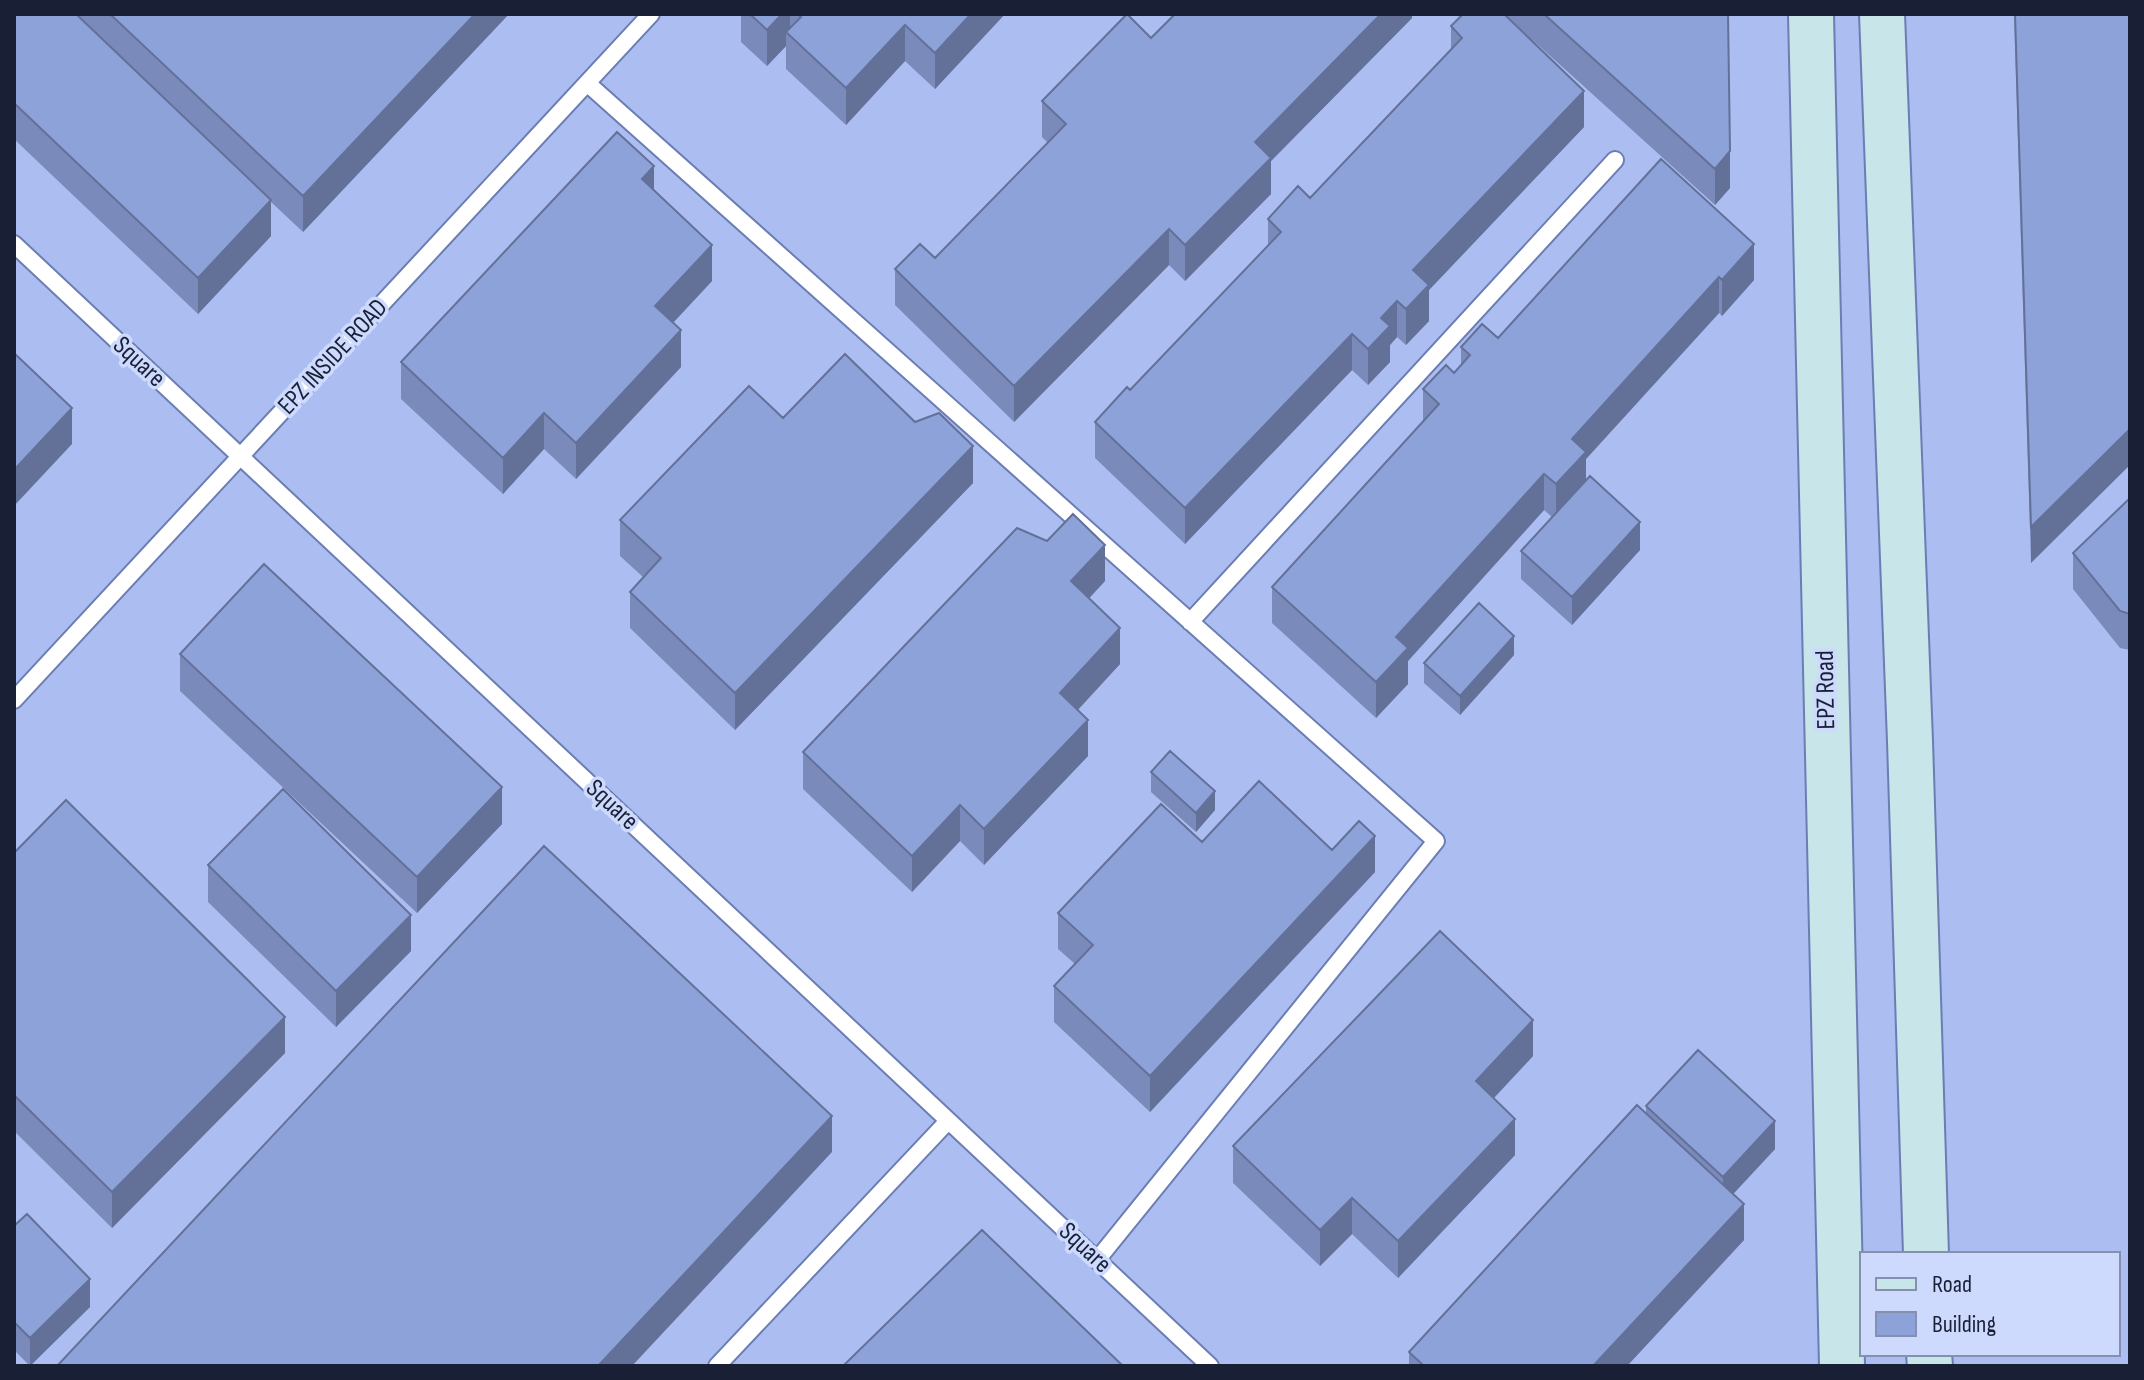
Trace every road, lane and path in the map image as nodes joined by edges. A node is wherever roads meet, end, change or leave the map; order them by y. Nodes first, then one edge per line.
1 (651, 14) edge
2 (1811, 14) edge
3 (1882, 14) edge
4 (587, 83) junction
5 (1615, 160) dead end
6 (14, 244) edge
7 (240, 456) junction
8 (1190, 622) junction
9 (14, 700) edge
10 (948, 1121) junction
11 (1926, 1252) edge
12 (1097, 1260) junction
13 (717, 1366) edge
14 (1210, 1366) edge
15 (1842, 1366) edge

1 - 4 lane, EPZ INSIDE ROAD
2 - 15 main road, EPZ Road
3 - 11 main road
4 - 7 lane, EPZ INSIDE ROAD
4 - 8 lane
5 - 8 lane
6 - 7 lane, Square
7 - 9 lane, EPZ INSIDE ROAD
7 - 10 lane, Square
8 - 12 lane
10 - 12 lane, Square
10 - 13 lane
12 - 14 lane, Square

